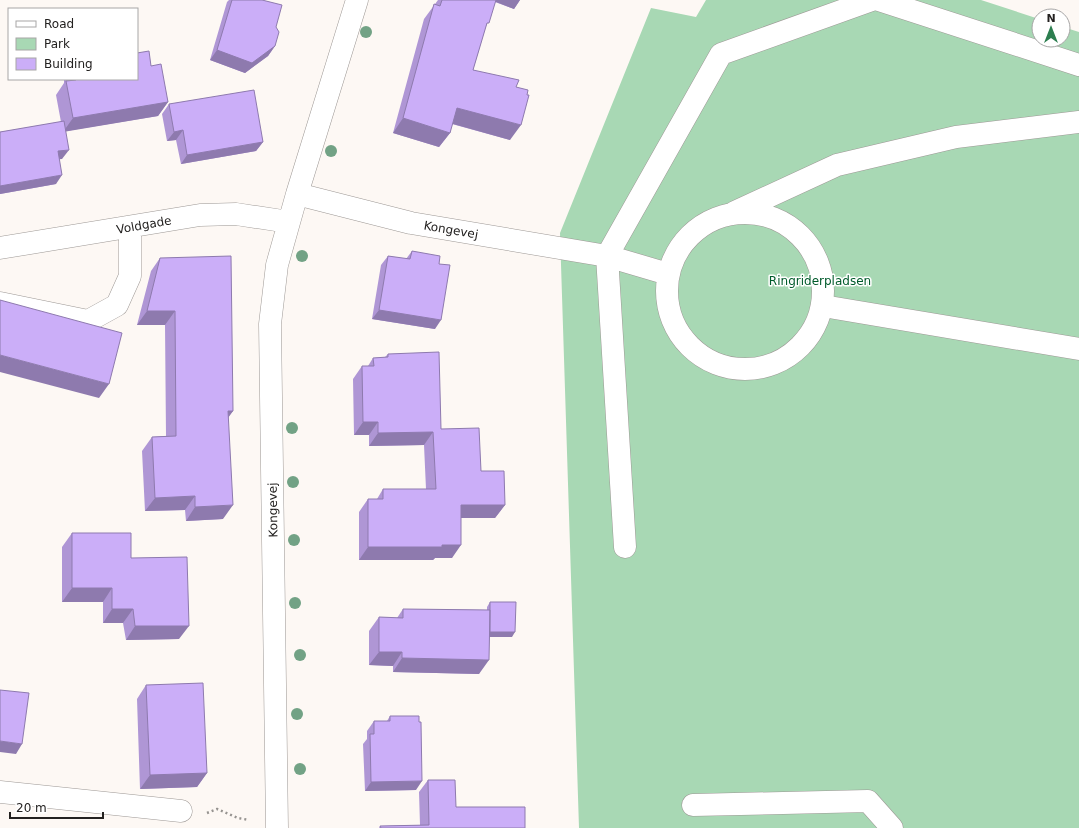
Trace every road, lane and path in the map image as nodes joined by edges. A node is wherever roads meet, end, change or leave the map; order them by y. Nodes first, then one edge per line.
1 (357, 0) edge
2 (872, 0) edge
3 (879, 0) edge
4 (1079, 66) edge
5 (1079, 122) edge
6 (297, 194) junction
7 (730, 214) junction
8 (289, 222) junction
9 (130, 227) junction
10 (0, 248) edge
11 (607, 256) junction
12 (668, 274) junction
13 (0, 302) edge
14 (823, 306) junction
15 (1079, 349) edge
16 (625, 547) dead end
17 (0, 792) edge
18 (693, 805) dead end
19 (181, 811) joint
20 (277, 825) edge
21 (892, 828) edge

1 - 6 street, Kongevej
2 - 11 street
3 - 4 street
5 - 7 street
6 - 8 street, Kongevej
6 - 11 street, Kongevej
7 - 12 street
7 - 14 street
8 - 9 street, Voldgade
8 - 20 street, Kongevej
9 - 10 street, Voldgade
9 - 13 street
11 - 12 street, Kongevej
11 - 16 street
12 - 14 street
14 - 15 street
17 - 19 street
18 - 21 street
19 - 20 path

